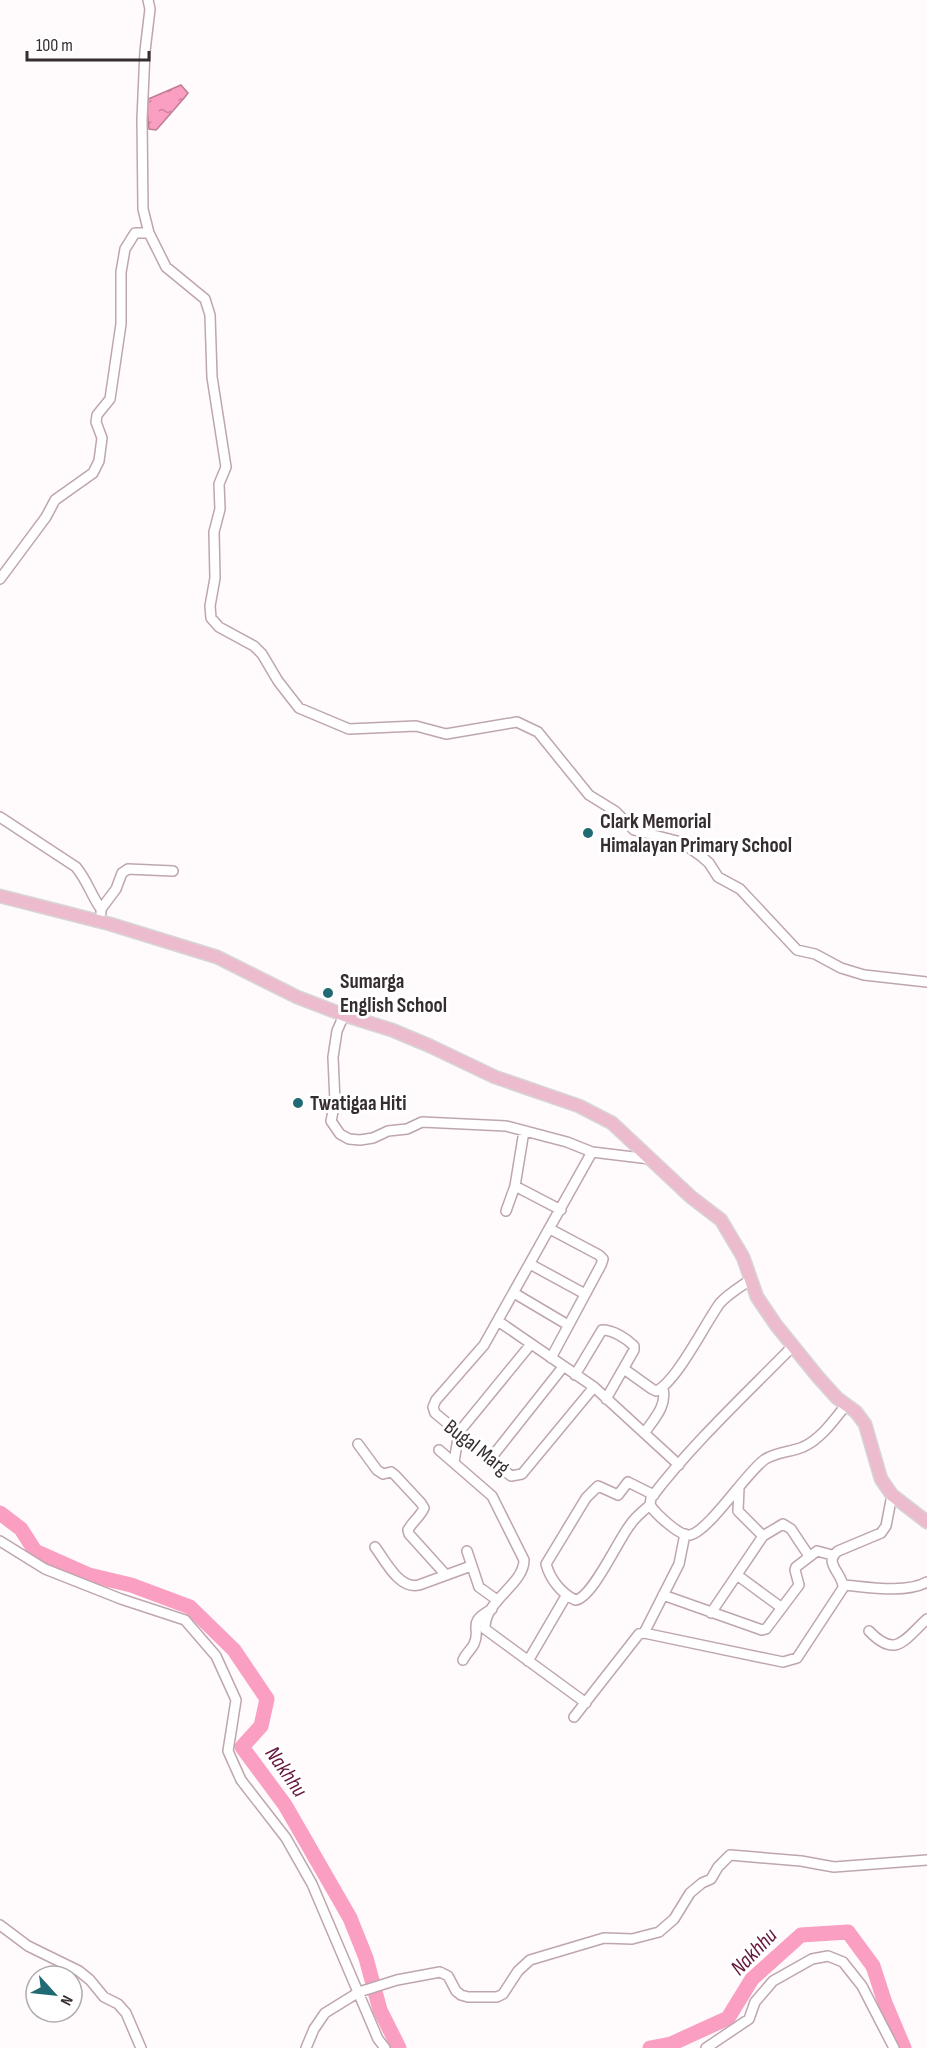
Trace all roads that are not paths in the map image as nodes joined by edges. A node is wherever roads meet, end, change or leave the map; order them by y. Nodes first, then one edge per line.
1 (148, 0) edge
2 (149, 233) junction
3 (0, 579) edge
4 (0, 817) edge
5 (173, 871) dead end
6 (0, 896) edge
7 (104, 918) junction
8 (927, 982) edge
9 (344, 1015) junction
10 (524, 1131) junction
11 (592, 1152) junction
12 (650, 1159) junction
13 (515, 1186) junction
14 (561, 1210) junction
15 (506, 1211) dead end
16 (550, 1229) junction
17 (530, 1264) junction
18 (750, 1280) junction
19 (514, 1293) junction
20 (585, 1294) junction
21 (498, 1321) junction
22 (568, 1325) junction
23 (531, 1344) junction
24 (793, 1346) junction
25 (551, 1358) junction
26 (562, 1366) junction
27 (624, 1369) junction
28 (575, 1375) junction
29 (594, 1387) junction
30 (663, 1389) junction
31 (606, 1399) junction
32 (846, 1405) junction
33 (459, 1432) junction
34 (645, 1432) junction
35 (358, 1444) dead end
36 (439, 1450) dead end
37 (490, 1458) junction
38 (454, 1462) junction
39 (679, 1466) junction
40 (739, 1488) junction
41 (654, 1495) junction
42 (892, 1495) junction
43 (650, 1505) junction
44 (927, 1522) edge
45 (685, 1534) junction
46 (763, 1536) junction
47 (0, 1541) edge
48 (375, 1547) dead end
49 (466, 1551) dead end
50 (809, 1556) junction
51 (832, 1556) junction
52 (471, 1566) junction
53 (446, 1575) junction
54 (737, 1575) junction
55 (927, 1582) edge
56 (844, 1585) junction
57 (663, 1595) junction
58 (566, 1596) junction
59 (497, 1600) junction
60 (782, 1608) junction
61 (492, 1609) junction
62 (711, 1613) junction
63 (927, 1619) edge
64 (869, 1631) dead end
65 (644, 1633) junction
66 (463, 1660) dead end
67 (528, 1661) junction
68 (586, 1703) junction
69 (574, 1717) dead end
70 (927, 1860) edge
71 (0, 1925) edge
72 (362, 1991) junction
73 (141, 2048) edge
74 (306, 2048) edge
75 (385, 2048) edge
76 (706, 2048) edge
77 (894, 2048) edge

1 - 2 street
2 - 3 street
2 - 8 street
4 - 7 street
5 - 7 street
6 - 7 main road
7 - 9 main road
9 - 10 street
9 - 12 main road
10 - 11 street
10 - 13 street
11 - 12 street
11 - 14 street, Bugal Marg
12 - 18 main road
13 - 14 street
13 - 15 street
14 - 16 street, Bugal Marg
16 - 17 street, Bugal Marg
16 - 20 street
17 - 19 street, Bugal Marg
17 - 20 street
18 - 24 main road
18 - 30 street
19 - 21 street, Bugal Marg
19 - 22 street
20 - 22 street
21 - 23 street
21 - 33 street, Bugal Marg
22 - 25 street
23 - 25 street
23 - 33 street
24 - 32 main road
24 - 39 street
25 - 26 street
26 - 28 street
26 - 37 street
27 - 28 street
27 - 30 street
27 - 31 street
28 - 29 street
29 - 31 street
29 - 37 street, Bugal Marg
30 - 34 street
31 - 34 street
32 - 40 street
32 - 42 main road
33 - 37 street, Bugal Marg
33 - 38 street
34 - 39 street
35 - 53 street
36 - 38 street
38 - 59 street
39 - 41 street
40 - 45 street
40 - 46 street
41 - 43 street
41 - 58 street
42 - 44 main road
42 - 51 street
43 - 45 street
43 - 58 street
45 - 57 street
46 - 50 street
46 - 54 street
47 - 72 street
48 - 53 street
49 - 52 street
50 - 51 street
50 - 60 street
51 - 56 street
52 - 53 street
52 - 59 street
54 - 60 street
54 - 62 street
55 - 56 street
56 - 65 street
57 - 62 street
57 - 65 street
58 - 67 street
59 - 61 street
60 - 62 street
61 - 66 street
61 - 67 street
63 - 64 street
65 - 68 street
67 - 68 street
68 - 69 street
70 - 72 street
71 - 73 street
72 - 74 street
72 - 75 street
76 - 77 street

